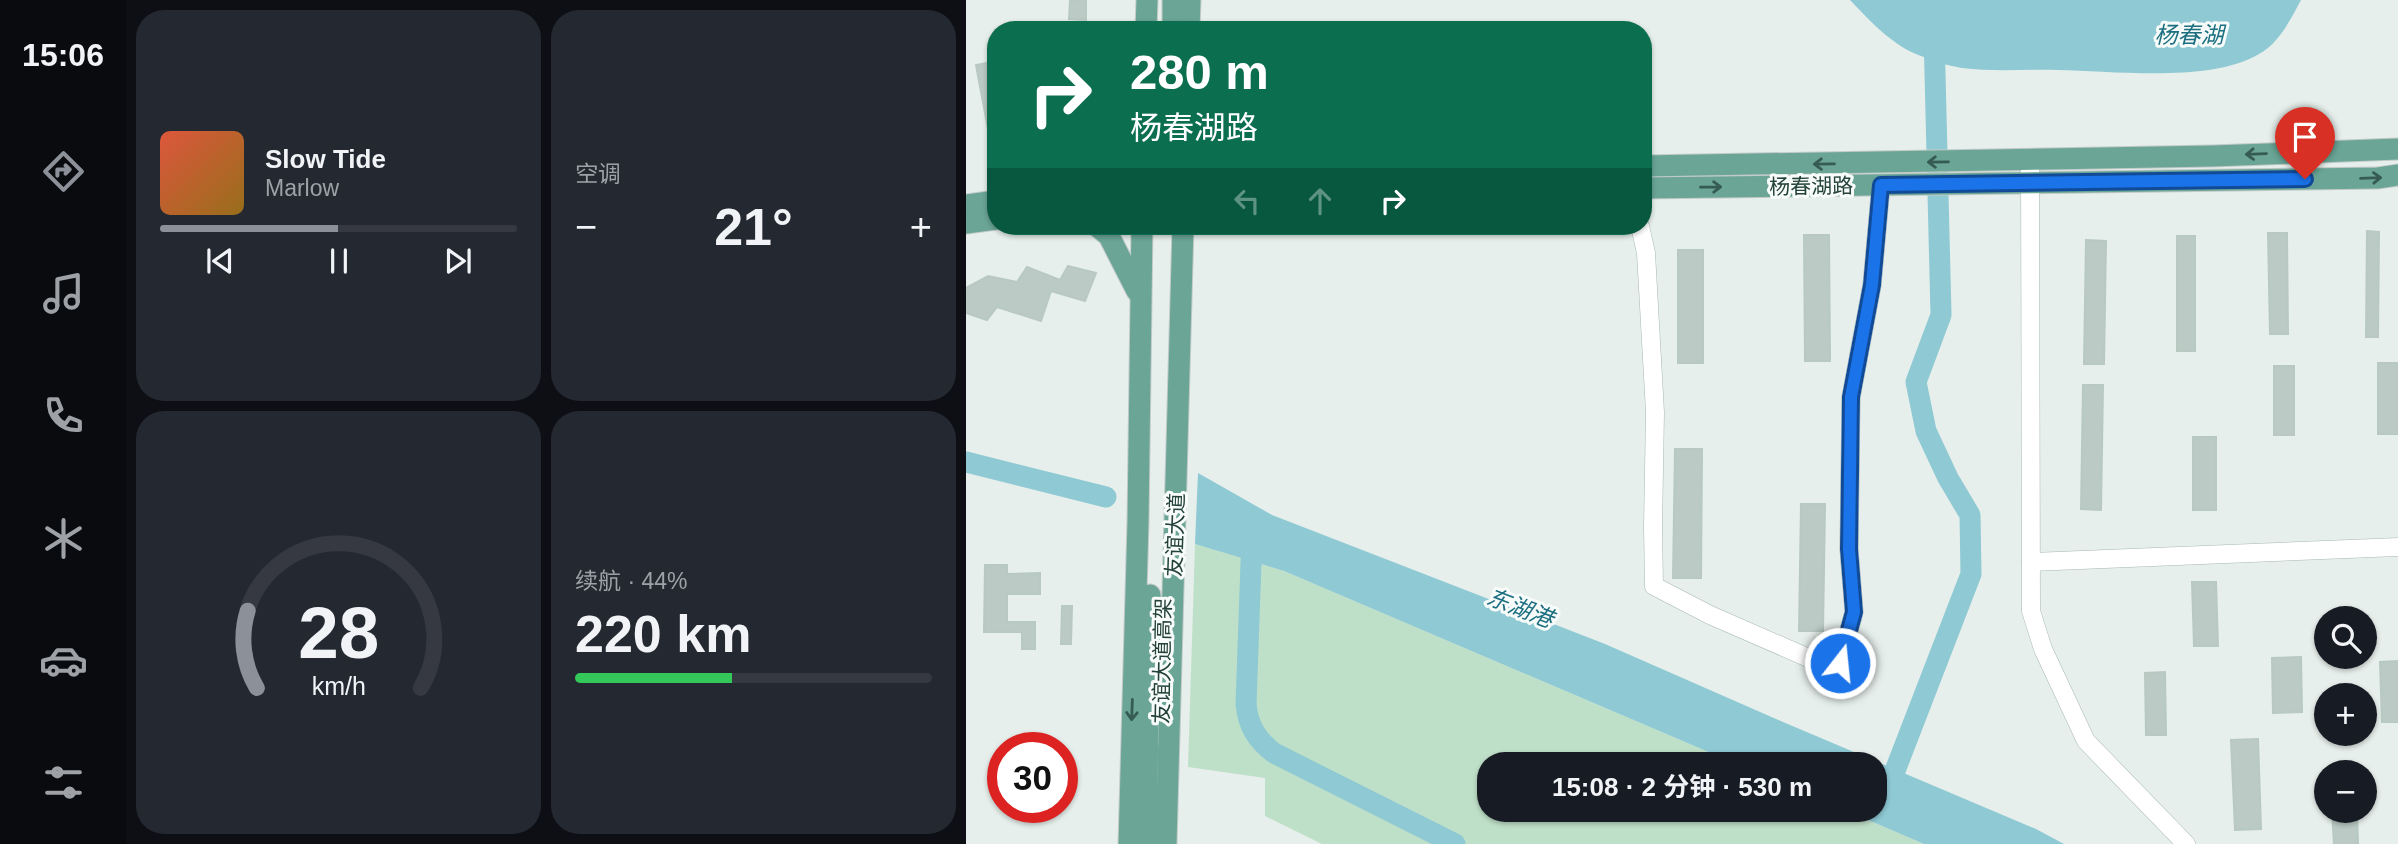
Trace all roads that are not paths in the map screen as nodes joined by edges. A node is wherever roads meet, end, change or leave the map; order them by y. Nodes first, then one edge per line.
1 (1147, 0) edge
2 (1160, 0) edge
3 (1173, 0) edge
4 (1190, 0) edge
5 (1146, 21) edge
6 (1160, 21) edge
7 (1172, 21) edge
8 (1189, 21) edge
9 (2398, 149) edge
10 (2030, 160) junction
11 (1652, 166) edge
12 (2398, 175) edge
13 (2031, 183) junction
14 (1888, 185) junction
15 (1652, 188) edge
16 (987, 202) edge
17 (966, 205) edge
18 (987, 220) edge
19 (966, 223) edge
20 (1109, 235) edge
21 (1142, 235) edge
22 (1156, 235) edge
23 (1169, 235) edge
24 (1183, 235) edge
25 (1191, 235) edge
26 (1642, 235) edge
27 (1141, 298) junction
28 (1180, 314) junction
29 (2398, 547) edge
30 (2031, 562) junction
31 (1129, 844) edge
32 (1146, 844) edge
33 (1160, 844) edge
34 (1166, 844) edge
35 (2186, 844) edge

1 - 5 main road
2 - 6 main road
3 - 7 main road
4 - 8 main road
9 -> 10 main road, 杨春湖路
10 -> 11 main road, 杨春湖路
10 - 13 street
13 -> 12 main road, 杨春湖路
13 - 14 main road, 杨春湖路
13 - 30 street
15 -> 14 main road, 杨春湖路
14 - 26 street
16 - 17 main road
18 - 19 main road
20 - 27 main road
21 - 27 main road, 友谊大道
22 - 32 main road, 友谊大道高架
23 - 33 main road, 友谊大道高架
24 - 28 main road, 友谊大道
25 - 28 main road
27 -> 31 main road, 友谊大道
28 - 34 main road, 友谊大道
29 - 30 street
30 - 35 street

